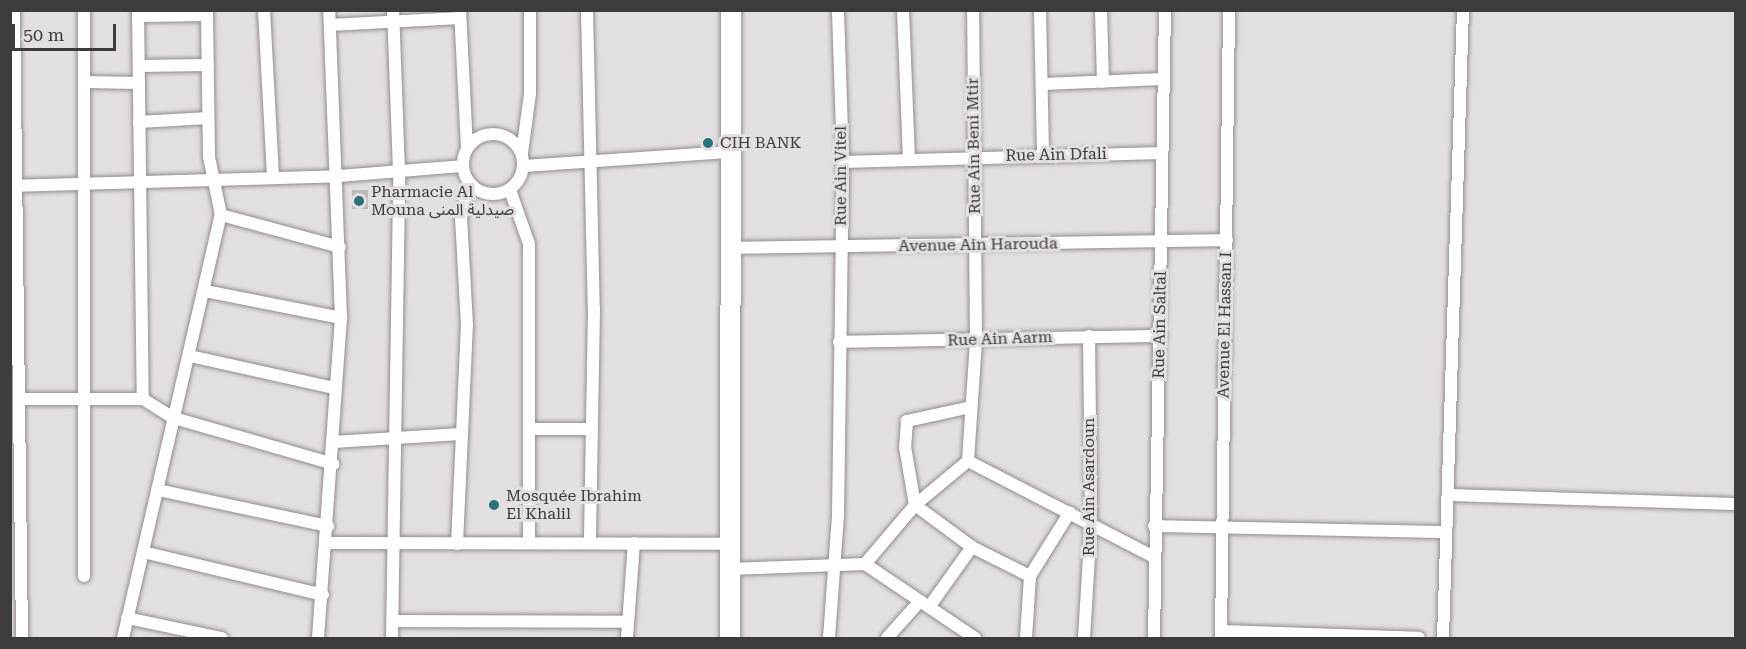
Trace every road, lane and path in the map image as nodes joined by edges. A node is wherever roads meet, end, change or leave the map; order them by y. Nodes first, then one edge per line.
1 (14, 10) edge
2 (84, 10) edge
3 (264, 10) edge
4 (329, 10) edge
5 (530, 10) edge
6 (587, 10) edge
7 (731, 10) edge
8 (838, 10) edge
9 (903, 10) edge
10 (973, 10) edge
11 (1040, 10) edge
12 (1101, 10) edge
13 (1165, 10) edge
14 (1229, 10) edge
15 (1464, 10) edge
16 (138, 13) edge
17 (207, 13) edge
18 (460, 14) edge
19 (393, 15) edge
20 (330, 24) junction
21 (208, 65) junction
22 (139, 66) junction
23 (1163, 79) junction
24 (85, 82) junction
25 (139, 82) junction
26 (1103, 82) junction
27 (1043, 84) junction
28 (208, 118) junction
29 (139, 122) junction
30 (467, 148) junction
31 (732, 152) junction
32 (1162, 153) junction
33 (1043, 155) junction
34 (975, 157) junction
35 (909, 158) junction
36 (523, 159) junction
37 (843, 162) junction
38 (590, 163) junction
39 (462, 166) junction
40 (399, 172) junction
41 (339, 176) junction
42 (273, 178) junction
43 (217, 181) junction
44 (139, 184) junction
45 (85, 185) junction
46 (469, 185) junction
47 (15, 186) edge
48 (510, 190) junction
49 (221, 215) junction
50 (1227, 240) junction
51 (1161, 242) junction
52 (976, 246) junction
53 (340, 247) junction
54 (730, 248) junction
55 (840, 248) junction
56 (205, 291) junction
57 (341, 318) junction
58 (1089, 336) junction
59 (1161, 336) junction
60 (976, 340) junction
61 (839, 342) junction
62 (190, 356) junction
63 (334, 388) junction
64 (20, 399) junction
65 (85, 399) junction
66 (143, 399) junction
67 (971, 407) junction
68 (174, 418) junction
69 (531, 429) junction
70 (590, 429) junction
71 (460, 434) junction
72 (396, 438) junction
73 (333, 442) junction
74 (968, 461) junction
75 (333, 464) junction
76 (17, 485) edge
77 (158, 490) junction
78 (1448, 495) junction
79 (1736, 504) edge
80 (915, 505) junction
81 (1070, 512) junction
82 (1091, 523) junction
83 (328, 526) junction
84 (1154, 526) junction
85 (1221, 526) junction
86 (1446, 532) junction
87 (328, 543) junction
88 (393, 543) junction
89 (530, 543) junction
90 (590, 543) junction
91 (634, 543) junction
92 (457, 544) junction
93 (731, 544) junction
94 (972, 547) junction
95 (143, 552) junction
96 (1154, 557) junction
97 (865, 564) junction
98 (834, 565) junction
99 (730, 569) junction
100 (84, 576) dead end
101 (1030, 576) junction
102 (323, 595) junction
103 (924, 604) junction
104 (127, 618) junction
105 (393, 621) junction
106 (627, 622) junction
107 (1221, 635) edge
108 (1295, 637) edge
109 (22, 639) edge
110 (123, 639) edge
111 (222, 639) edge
112 (318, 639) edge
113 (392, 639) edge
114 (627, 639) edge
115 (730, 639) edge
116 (829, 639) edge
117 (887, 639) edge
118 (975, 639) edge
119 (1026, 639) edge
120 (1084, 639) edge
121 (1154, 639) edge
122 (1419, 639) edge
123 (1443, 639) edge

1 - 47 street
2 - 24 street
3 - 42 street
4 - 20 street
5 - 36 street
6 - 38 street
7 - 31 main road
8 - 37 street, Rue Ain Vitel
9 - 35 street
10 - 34 street, Rue Ain Beni Mtir
11 - 27 street
12 - 26 street
13 - 23 street, Rue Ain Saltal
14 - 50 street, Avenue El Hassan I
15 - 78 street
16 - 17 street
16 - 22 street
17 - 21 street
18 - 19 street
18 - 30 street
19 - 20 street
19 - 40 street
20 - 41 street
21 - 22 street
21 - 28 street
22 - 25 street
23 - 26 street
23 - 32 street, Rue Ain Saltal
24 - 25 street
24 - 45 street
25 - 29 street
26 - 27 street
27 - 33 street
28 - 29 street
28 - 43 street
29 - 44 street
30 - 36 street
30 - 39 street
31 - 38 street
31 - 54 main road
32 - 33 street, Rue Ain Dfali
32 - 51 street, Rue Ain Saltal
33 - 34 street, Rue Ain Dfali
34 - 35 street, Rue Ain Dfali
34 - 52 street, Rue Ain Beni Mtir
35 - 37 street, Rue Ain Dfali
36 - 38 street
36 - 48 street
37 - 55 street, Rue Ain Vitel
38 - 70 street
39 - 40 street
39 - 46 street
40 - 41 street
40 - 72 street
41 - 42 street
41 - 53 street
42 - 43 street
43 - 44 street
43 - 49 street
44 - 45 street
44 - 66 street
45 - 47 street
45 - 65 street
46 - 48 street
46 - 71 street
47 - 64 street
48 - 69 street
49 - 53 street
49 - 56 street
50 - 51 street, Avenue Ain Harouda
50 - 85 street, Avenue El Hassan I
51 - 52 street, Avenue Ain Harouda
51 - 59 street, Rue Ain Saltal
52 - 55 street, Avenue Ain Harouda
52 - 60 street, Rue Ain Beni Mtir
53 - 57 street
54 - 55 street, Avenue Ain Harouda
54 - 93 main road
55 - 61 street, Rue Ain Vitel
56 - 57 street
56 - 62 street
57 - 63 street
58 - 59 street, Rue Ain Aarm
58 - 60 street, Rue Ain Aarm
58 - 82 street, Rue Ain Asardoun
59 - 84 street, Rue Ain Saltal
60 - 61 street, Rue Ain Aarm
60 - 67 street, Rue Ain Beni Mtir
61 - 98 street, Rue Ain Vitel
62 - 63 street
62 - 68 street
63 - 73 street
64 - 65 street
64 - 76 street
65 - 66 street
65 - 100 street
66 - 68 street
67 - 74 street, Rue Ain Beni Mtir
67 - 80 street
68 - 75 street
68 - 77 street
69 - 70 street
69 - 89 street
70 - 90 street
71 - 72 street
71 - 92 street
72 - 73 street
72 - 88 street
73 - 75 street
74 - 80 street
74 - 81 street
75 - 83 street
76 - 109 street
77 - 83 street
77 - 95 street
78 - 79 street
78 - 86 street
80 - 94 street
80 - 97 street
81 - 82 street
81 - 101 street
82 - 96 street
82 - 120 street, Rue Ain Asardoun
83 - 87 street
84 - 85 street
84 - 96 street, Rue Ain Saltal
85 - 86 street
85 - 107 street, Avenue El Hassan I
86 - 123 street
87 - 88 street
87 - 102 street
88 - 92 street
88 - 105 street
89 - 90 street
89 - 92 street
90 - 91 street
91 - 93 street
91 - 106 street
93 - 99 main road
94 - 101 street
94 - 103 street
95 - 102 street
95 - 104 street
96 - 121 street, Rue Ain Saltal
97 - 98 street
97 - 103 street
98 - 99 street
98 - 116 street
99 - 115 main road
101 - 119 street
102 - 112 street
103 - 117 street
103 - 118 street
104 - 110 street
104 - 111 street
105 - 106 street
105 - 113 street
106 - 114 street
107 - 108 street
108 - 122 street

